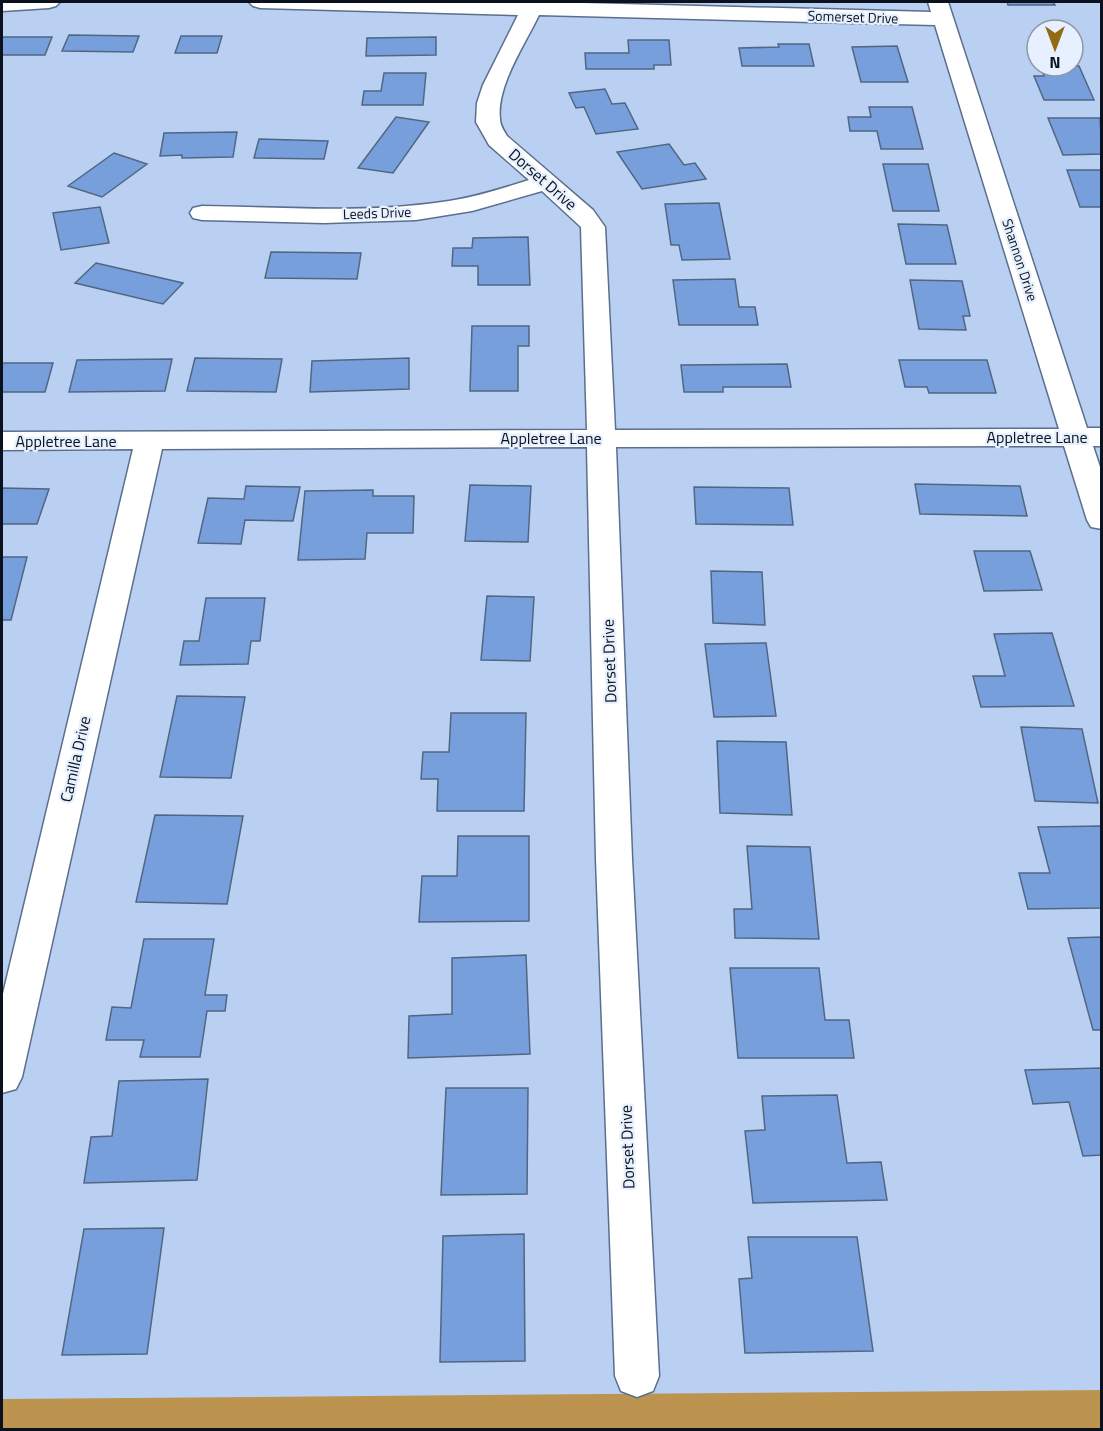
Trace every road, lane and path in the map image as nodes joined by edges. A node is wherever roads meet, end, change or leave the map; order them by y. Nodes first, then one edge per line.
1 (49, 2) edge
2 (260, 2) edge
3 (533, 4) edge
4 (2, 5) edge
5 (940, 10) edge
6 (548, 182) junction
7 (202, 213) dead end
8 (1089, 437) edge
9 (602, 438) junction
10 (2, 441) edge
11 (150, 442) junction
12 (1101, 520) edge
13 (2, 1077) edge
14 (637, 1376) dead end

1 - 4 street
2 - 3 street, Somerset Drive
3 - 5 street, Somerset Drive
3 - 6 street, Dorset Drive
5 - 8 street, Shannon Drive
6 - 7 street, Leeds Drive
6 - 9 street, Dorset Drive
8 - 9 street, Appletree Lane
8 - 12 street, Shannon Drive
9 - 11 street, Appletree Lane
9 - 14 street, Dorset Drive
10 - 11 street, Appletree Lane
11 - 13 street, Camilla Drive

